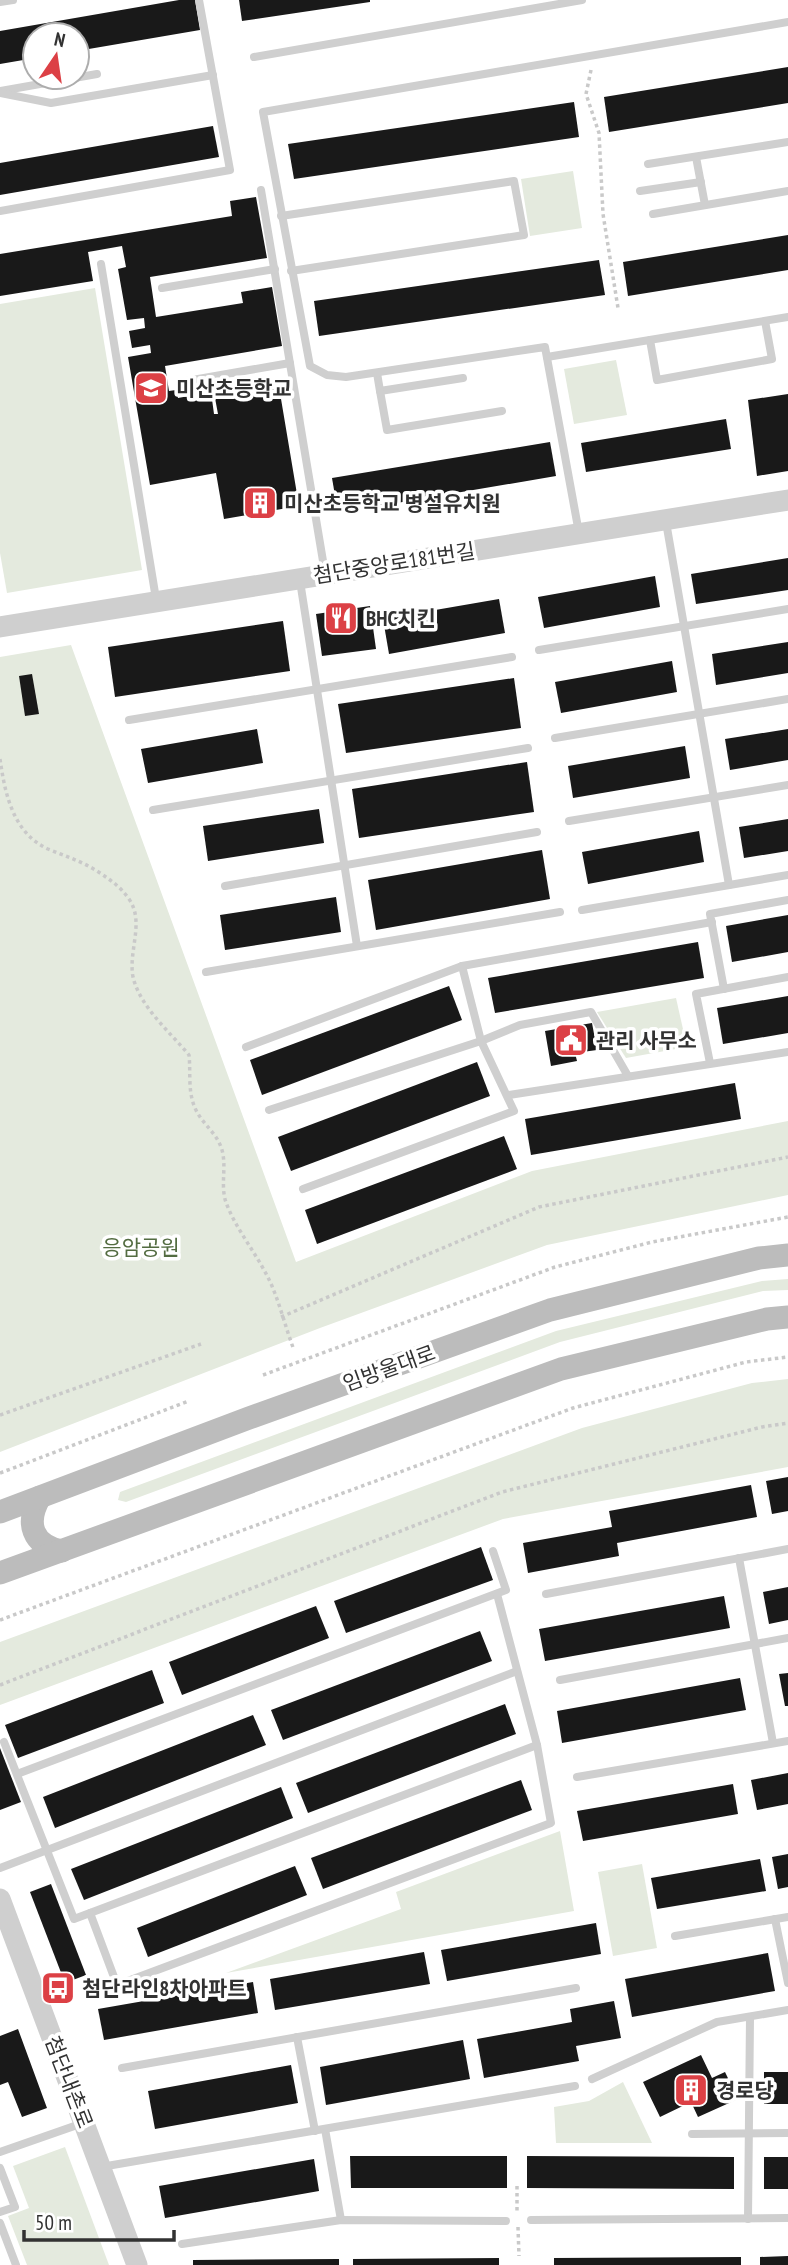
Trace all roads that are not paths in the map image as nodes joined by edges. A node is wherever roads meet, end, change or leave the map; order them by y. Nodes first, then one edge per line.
1 (13, 0) edge
2 (199, 0) edge
3 (582, 0) edge
4 (0, 2) edge
5 (788, 22) edge
6 (254, 57) dead end
7 (97, 74) dead end
8 (213, 75) junction
9 (0, 92) edge
10 (788, 142) edge
11 (696, 156) junction
12 (648, 164) dead end
13 (701, 182) junction
14 (261, 190) dead end
15 (640, 191) dead end
16 (788, 191) edge
17 (705, 205) junction
18 (0, 211) edge
19 (653, 214) dead end
20 (281, 216) junction
21 (101, 264) dead end
22 (275, 269) junction
23 (291, 271) junction
24 (162, 288) dead end
25 (788, 317) edge
26 (765, 321) junction
27 (650, 340) junction
28 (547, 357) junction
29 (290, 363) junction
30 (377, 373) junction
31 (463, 378) dead end
32 (181, 382) dead end
33 (380, 391) junction
34 (502, 411) dead end
35 (788, 500) edge
36 (666, 519) junction
37 (579, 533) junction
38 (325, 573) junction
39 (299, 578) junction
40 (156, 601) junction
41 (788, 609) edge
42 (0, 626) edge
43 (684, 626) junction
44 (538, 650) dead end
45 (512, 657) dead end
46 (317, 689) junction
47 (788, 699) edge
48 (699, 714) junction
49 (128, 720) dead end
50 (555, 738) dead end
51 (528, 748) dead end
52 (331, 780) junction
53 (788, 785) edge
54 (714, 797) junction
55 (153, 810) dead end
56 (569, 821) dead end
57 (537, 832) dead end
58 (345, 865) junction
59 (788, 875) edge
60 (729, 885) junction
61 (225, 886) dead end
62 (788, 900) edge
63 (582, 909) dead end
64 (560, 912) dead end
65 (712, 922) junction
66 (357, 946) junction
67 (462, 965) junction
68 (206, 972) dead end
69 (788, 977) edge
70 (724, 989) junction
71 (481, 1041) junction
72 (246, 1047) dead end
73 (788, 1052) edge
74 (710, 1063) junction
75 (628, 1076) junction
76 (509, 1095) junction
77 (269, 1110) dead end
78 (303, 1189) dead end
79 (788, 1255) edge
80 (788, 1317) edge
81 (40, 1497) junction
82 (0, 1512) edge
83 (788, 1549) edge
84 (62, 1551) junction
85 (494, 1551) dead end
86 (739, 1558) junction
87 (0, 1573) edge
88 (497, 1594) junction
89 (546, 1594) dead end
90 (788, 1638) edge
91 (755, 1644) junction
92 (517, 1671) junction
93 (560, 1680) dead end
94 (788, 1741) edge
95 (4, 1742) dead end
96 (773, 1743) junction
97 (537, 1745) junction
98 (16, 1774) junction
99 (577, 1777) dead end
100 (47, 1851) junction
101 (0, 1868) edge
102 (0, 1899) edge
103 (90, 1913) junction
104 (788, 1917) edge
105 (775, 1919) junction
106 (675, 1936) dead end
107 (788, 1983) edge
108 (576, 1988) dead end
109 (788, 2010) edge
110 (750, 2017) junction
111 (298, 2037) junction
112 (122, 2068) dead end
113 (592, 2079) dead end
114 (575, 2086) dead end
115 (85, 2123) junction
116 (326, 2129) junction
117 (315, 2131) junction
118 (749, 2133) junction
119 (788, 2133) edge
120 (692, 2134) dead end
121 (0, 2152) edge
122 (101, 2167) junction
123 (0, 2168) edge
124 (0, 2212) edge
125 (748, 2218) junction
126 (788, 2218) edge
127 (341, 2220) junction
128 (531, 2220) dead end
129 (506, 2221) dead end
130 (0, 2222) edge
131 (182, 2244) dead end
132 (16, 2265) edge
133 (137, 2265) edge

1 - 4 lane
2 - 8 lane
3 - 6 lane
5 - 20 lane
7 - 9 lane
8 - 9 lane
8 - 18 lane
10 - 11 lane
11 - 12 lane
11 - 13 lane
13 - 15 lane
13 - 17 lane
14 - 22 lane
16 - 17 lane
17 - 19 lane
20 - 23 lane
20 - 23 lane
21 - 40 lane
22 - 24 lane
22 - 29 lane
23 - 30 lane
25 - 26 lane
26 - 27 lane
26 - 27 lane
27 - 28 lane
28 - 30 lane
28 - 37 lane
29 - 32 lane
29 - 38 lane
30 - 33 lane
31 - 33 lane
33 - 34 lane
35 - 36 street, 첨단중앙로181번길
36 - 37 street, 첨단중앙로181번길
36 - 43 lane
37 - 38 street, 첨단중앙로181번길
38 - 39 street, 첨단중앙로181번길
39 - 40 street, 첨단중앙로181번길
39 - 46 lane
40 - 42 street, 첨단중앙로181번길
41 - 43 lane
43 - 44 lane
43 - 48 lane
45 - 46 lane
46 - 49 lane
46 - 52 lane
47 - 48 lane
48 - 50 lane
48 - 54 lane
51 - 52 lane
52 - 55 lane
52 - 58 lane
53 - 54 lane
54 - 56 lane
54 - 60 lane
57 - 58 lane
58 - 61 lane
58 - 66 lane
59 - 60 lane
60 - 63 lane
62 - 65 lane
64 - 66 lane
65 - 67 lane
65 - 70 lane
66 - 68 lane
67 - 71 lane
67 - 72 lane
69 - 70 lane
70 - 74 lane
71 - 75 lane
71 - 76 lane
71 - 77 lane
73 - 74 lane
74 - 75 lane
75 - 76 lane
76 - 78 lane
79 - 81 main road, 임방울대로
80 - 84 main road
81 - 82 main road, 임방울대로
81 - 84 main road
83 - 86 lane
84 - 87 main road
85 - 88 lane
86 - 89 lane
86 - 91 lane
88 - 92 lane
88 - 98 lane
90 - 91 lane
91 - 93 lane
91 - 96 lane
92 - 97 lane
92 - 100 lane
94 - 96 lane
95 - 98 lane
96 - 99 lane
97 - 103 lane
97 - 103 lane
98 - 100 lane
100 - 101 lane
100 - 103 lane
102 - 115 street, 첨단내촌로
104 - 105 lane
105 - 106 lane
105 - 107 lane
108 - 111 lane
109 - 110 lane
110 - 113 lane
110 - 118 lane
111 - 112 lane
111 - 117 lane
114 - 116 lane
115 - 121 lane
115 - 122 street, 첨단내촌로
116 - 117 lane
116 - 127 lane
117 - 122 lane
118 - 119 lane
118 - 120 lane
118 - 125 lane
122 - 133 street, 첨단내촌로
123 - 124 lane
125 - 126 lane
125 - 128 lane
127 - 129 lane
127 - 131 lane
130 - 132 lane

